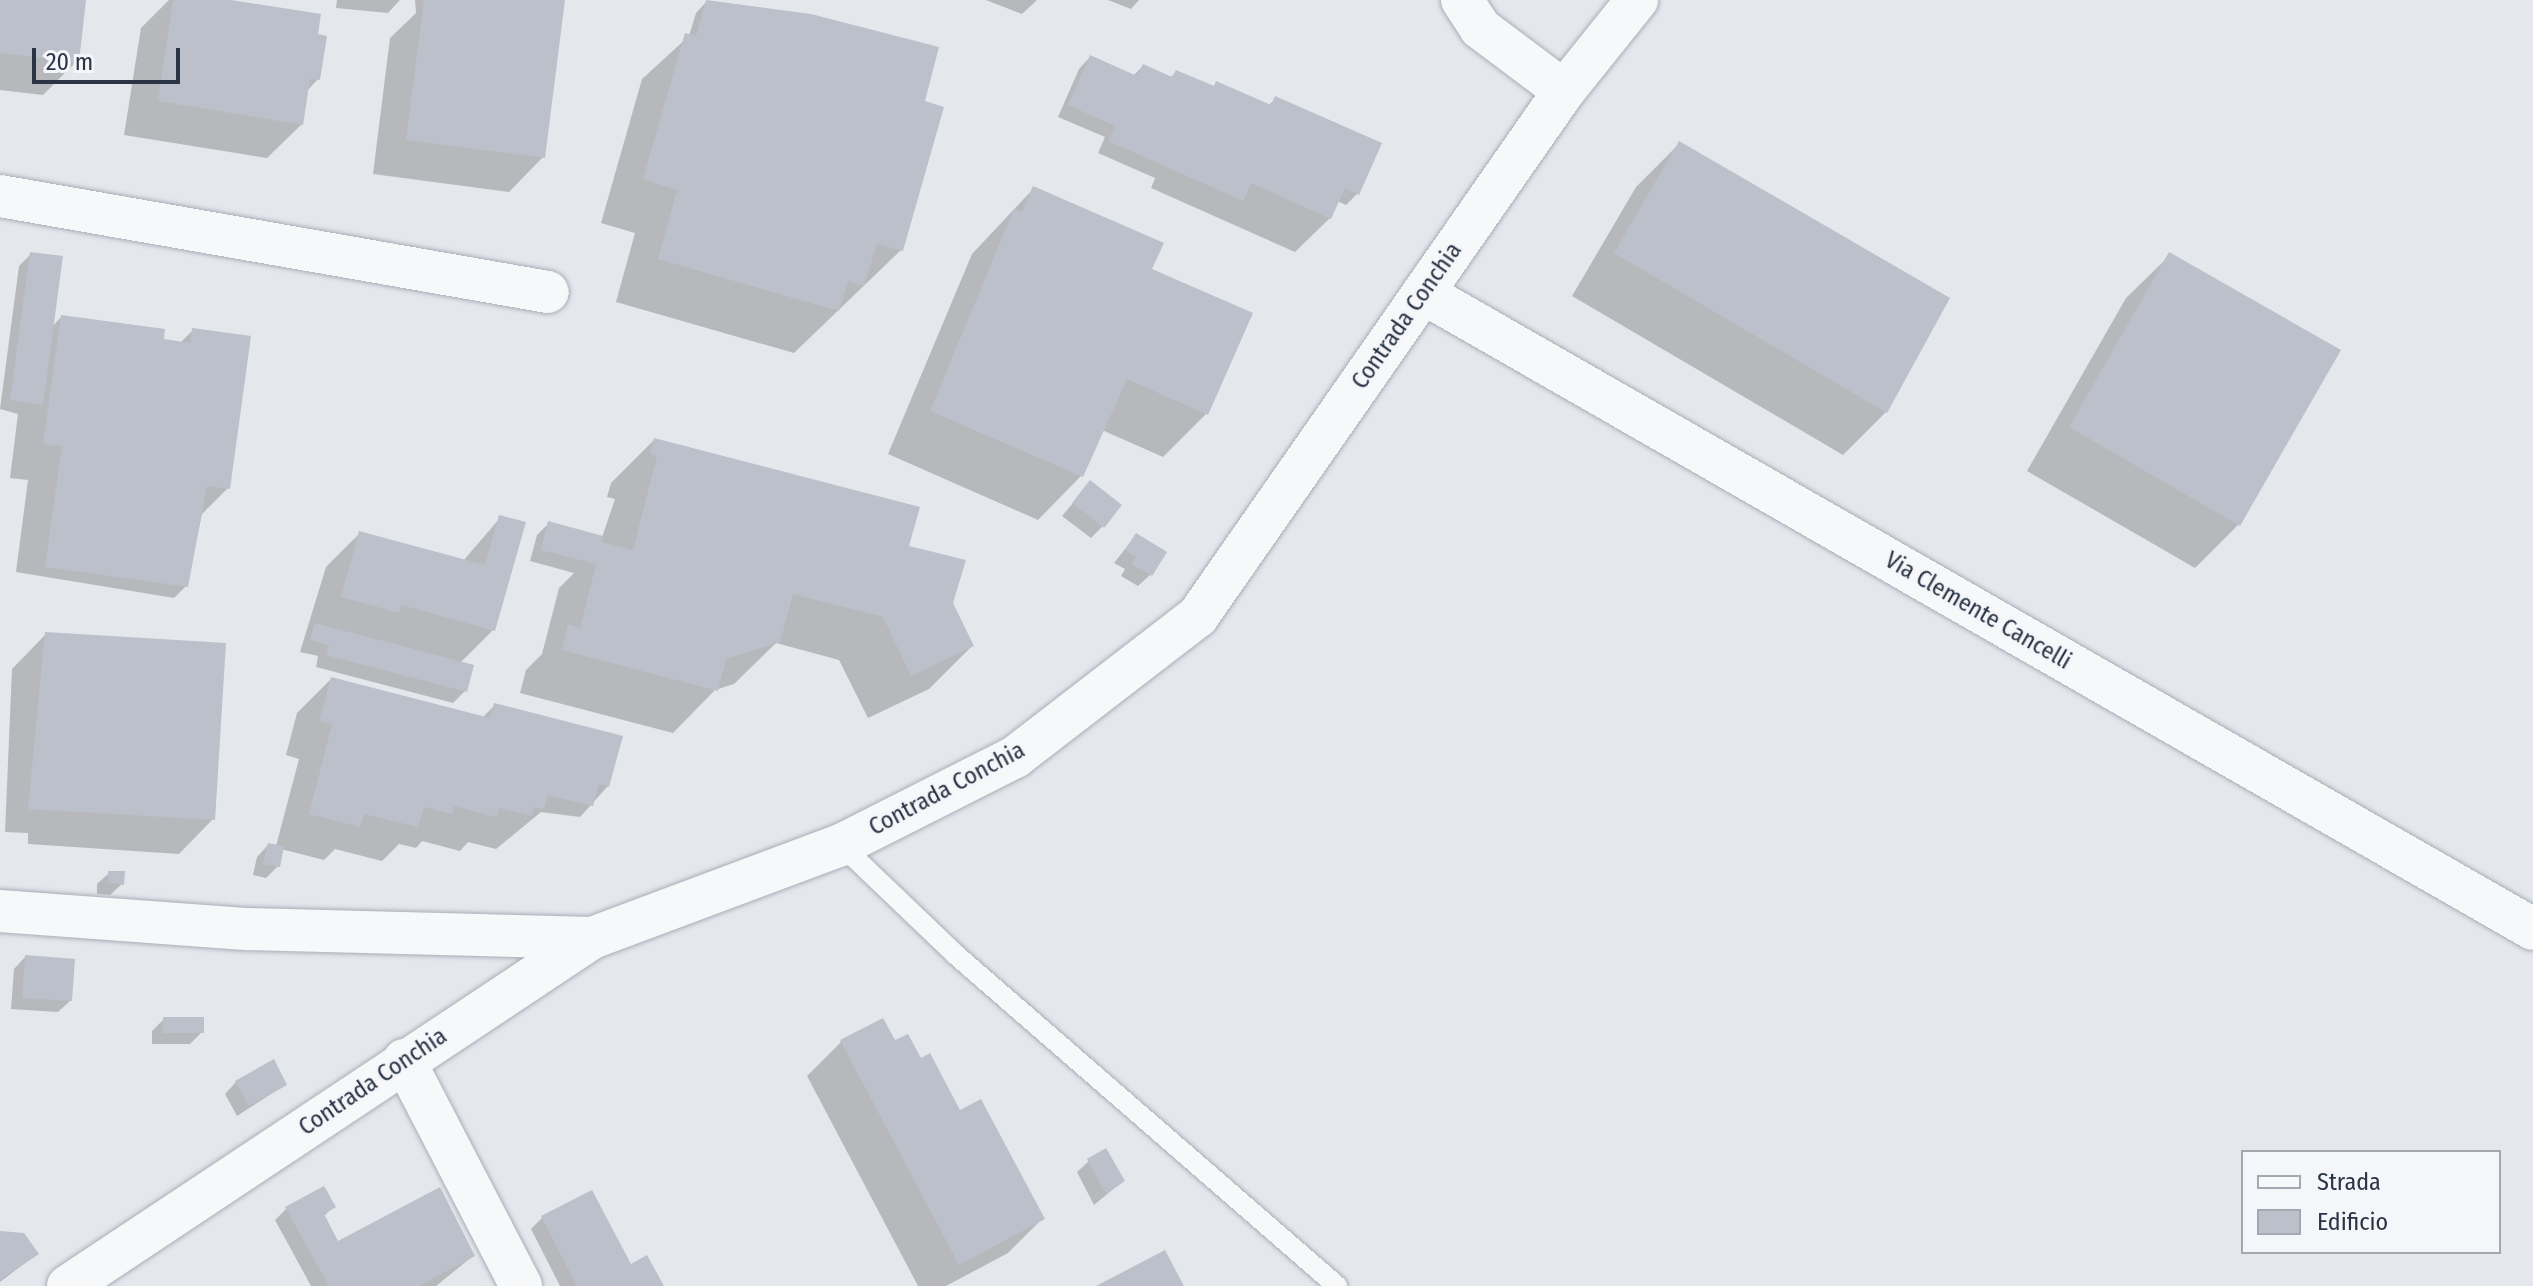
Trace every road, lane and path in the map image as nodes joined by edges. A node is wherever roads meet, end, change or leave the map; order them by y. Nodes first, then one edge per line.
1 (1462, 0) edge
2 (1637, 0) edge
3 (1564, 91) junction
4 (0, 196) edge
5 (548, 292) dead end
6 (1423, 293) junction
7 (841, 845) junction
8 (0, 911) edge
9 (2533, 929) edge
10 (592, 938) junction
11 (404, 1060) junction
12 (68, 1286) edge
13 (521, 1286) edge
14 (1337, 1286) edge

1 - 3 street
2 - 3 street, Contrada Conchia
3 - 6 street, Contrada Conchia
4 - 5 street
6 - 7 street, Contrada Conchia
6 - 9 street, Via Clemente Cancelli
7 - 10 street, Contrada Conchia
7 - 14 lane
8 - 10 street
10 - 11 street, Contrada Conchia
11 - 12 street, Contrada Conchia
11 - 13 street

